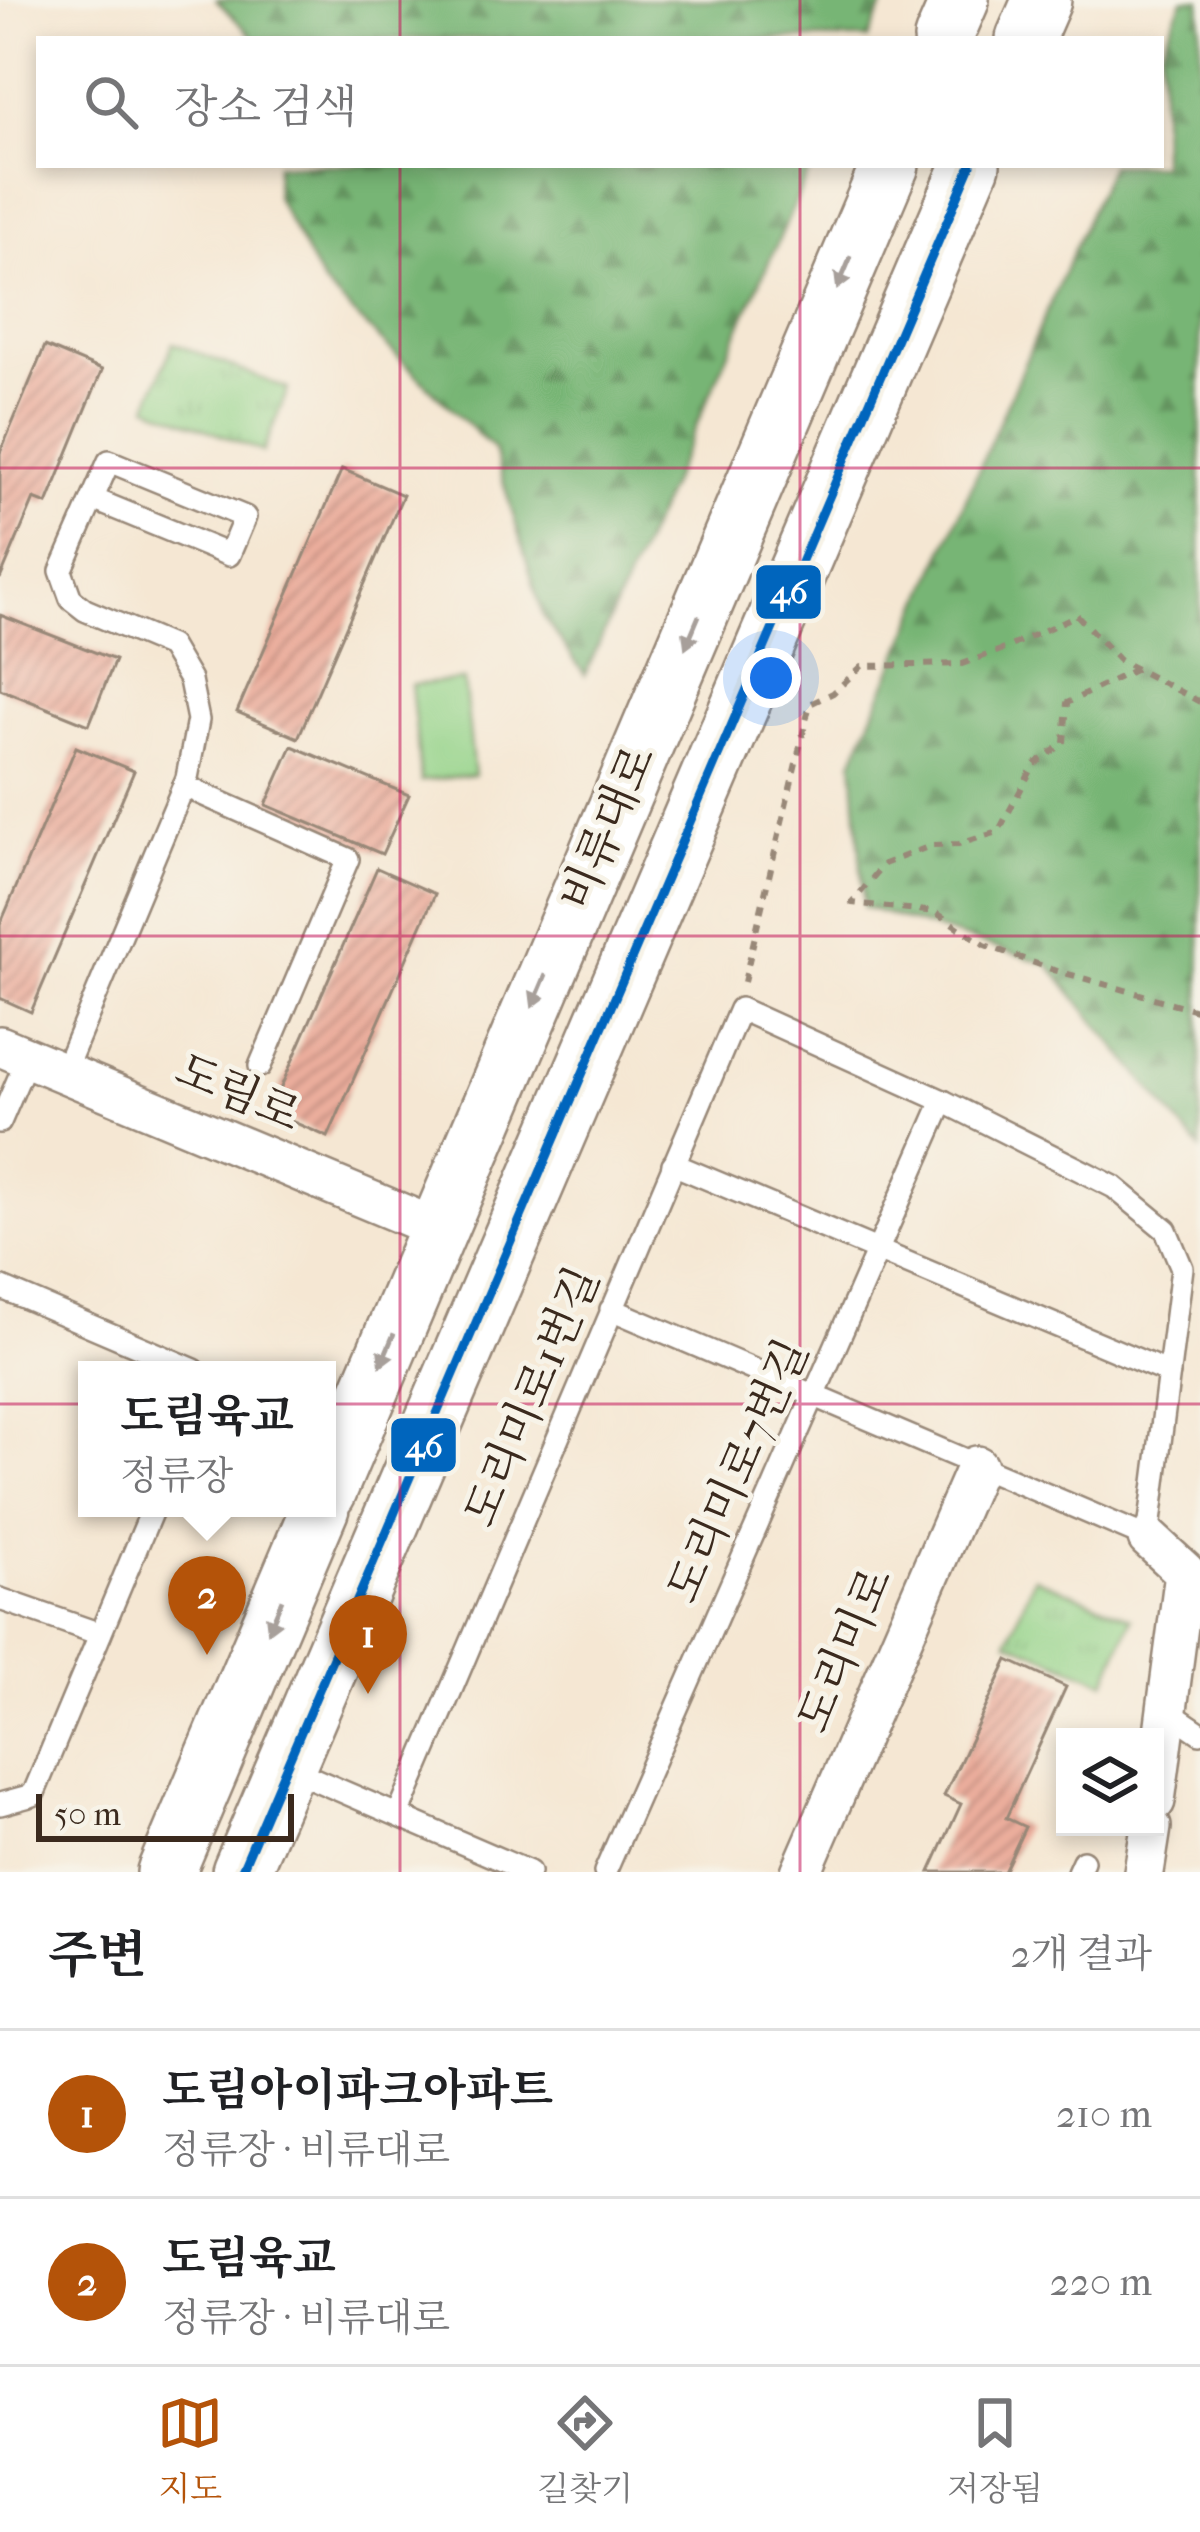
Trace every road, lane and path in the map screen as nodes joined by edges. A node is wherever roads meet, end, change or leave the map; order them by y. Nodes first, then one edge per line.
1 (960, 0) edge
2 (1042, 0) edge
3 (945, 36) edge
4 (1026, 36) edge
5 (889, 168) edge
6 (970, 168) edge
7 (93, 499) junction
8 (1136, 669) junction
9 (1200, 702) edge
10 (184, 786) junction
11 (740, 1009) junction
12 (1200, 1011) edge
13 (30, 1058) edge
14 (260, 1066) dead end
15 (943, 1101) junction
16 (0, 1122) edge
17 (673, 1163) junction
18 (438, 1229) junction
19 (877, 1250) junction
20 (0, 1287) edge
21 (611, 1309) junction
22 (173, 1361) edge
23 (1169, 1373) junction
24 (813, 1396) junction
25 (977, 1466) junction
26 (336, 1471) edge
27 (149, 1517) edge
28 (316, 1517) edge
29 (1148, 1538) junction
30 (0, 1599) edge
31 (100, 1634) junction
32 (1184, 1722) edge
33 (286, 1766) junction
34 (1164, 1776) edge
35 (2, 1805) edge
36 (398, 1815) junction
37 (1150, 1836) edge
38 (166, 1872) edge
39 (241, 1872) edge
40 (529, 1872) edge
41 (605, 1872) edge
42 (801, 1872) edge
43 (1144, 1872) edge

1 - 3 main road
2 - 4 main road
5 -> 18 main road, 비류대로
6 - 33 main road, 비류대로
7 - 7 lane
7 - 10 lane
8 - 9 path
8 - 11 path
8 - 12 path
10 - 13 lane
10 - 14 lane
11 - 15 lane
11 - 17 lane, 도리미로1번길
13 - 16 lane
13 - 18 street, 도림로
15 - 19 lane, 도리미로7번길
15 - 23 lane
17 - 19 lane
17 - 21 lane, 도리미로1번길
18 -> 26 main road, 비류대로
19 - 23 lane
19 - 24 lane, 도리미로7번길
20 - 22 lane
21 - 24 lane
21 - 36 lane, 도리미로1번길
23 - 29 lane
24 - 25 lane
24 - 41 lane, 도리미로7번길
25 - 29 lane
25 - 42 street, 도리미로
27 - 31 lane
28 -> 38 main road
29 - 32 street
30 - 31 lane
31 - 35 lane
32 - 34 street
33 - 36 lane
33 - 39 main road, 비류대로
36 - 40 lane
37 - 43 street

